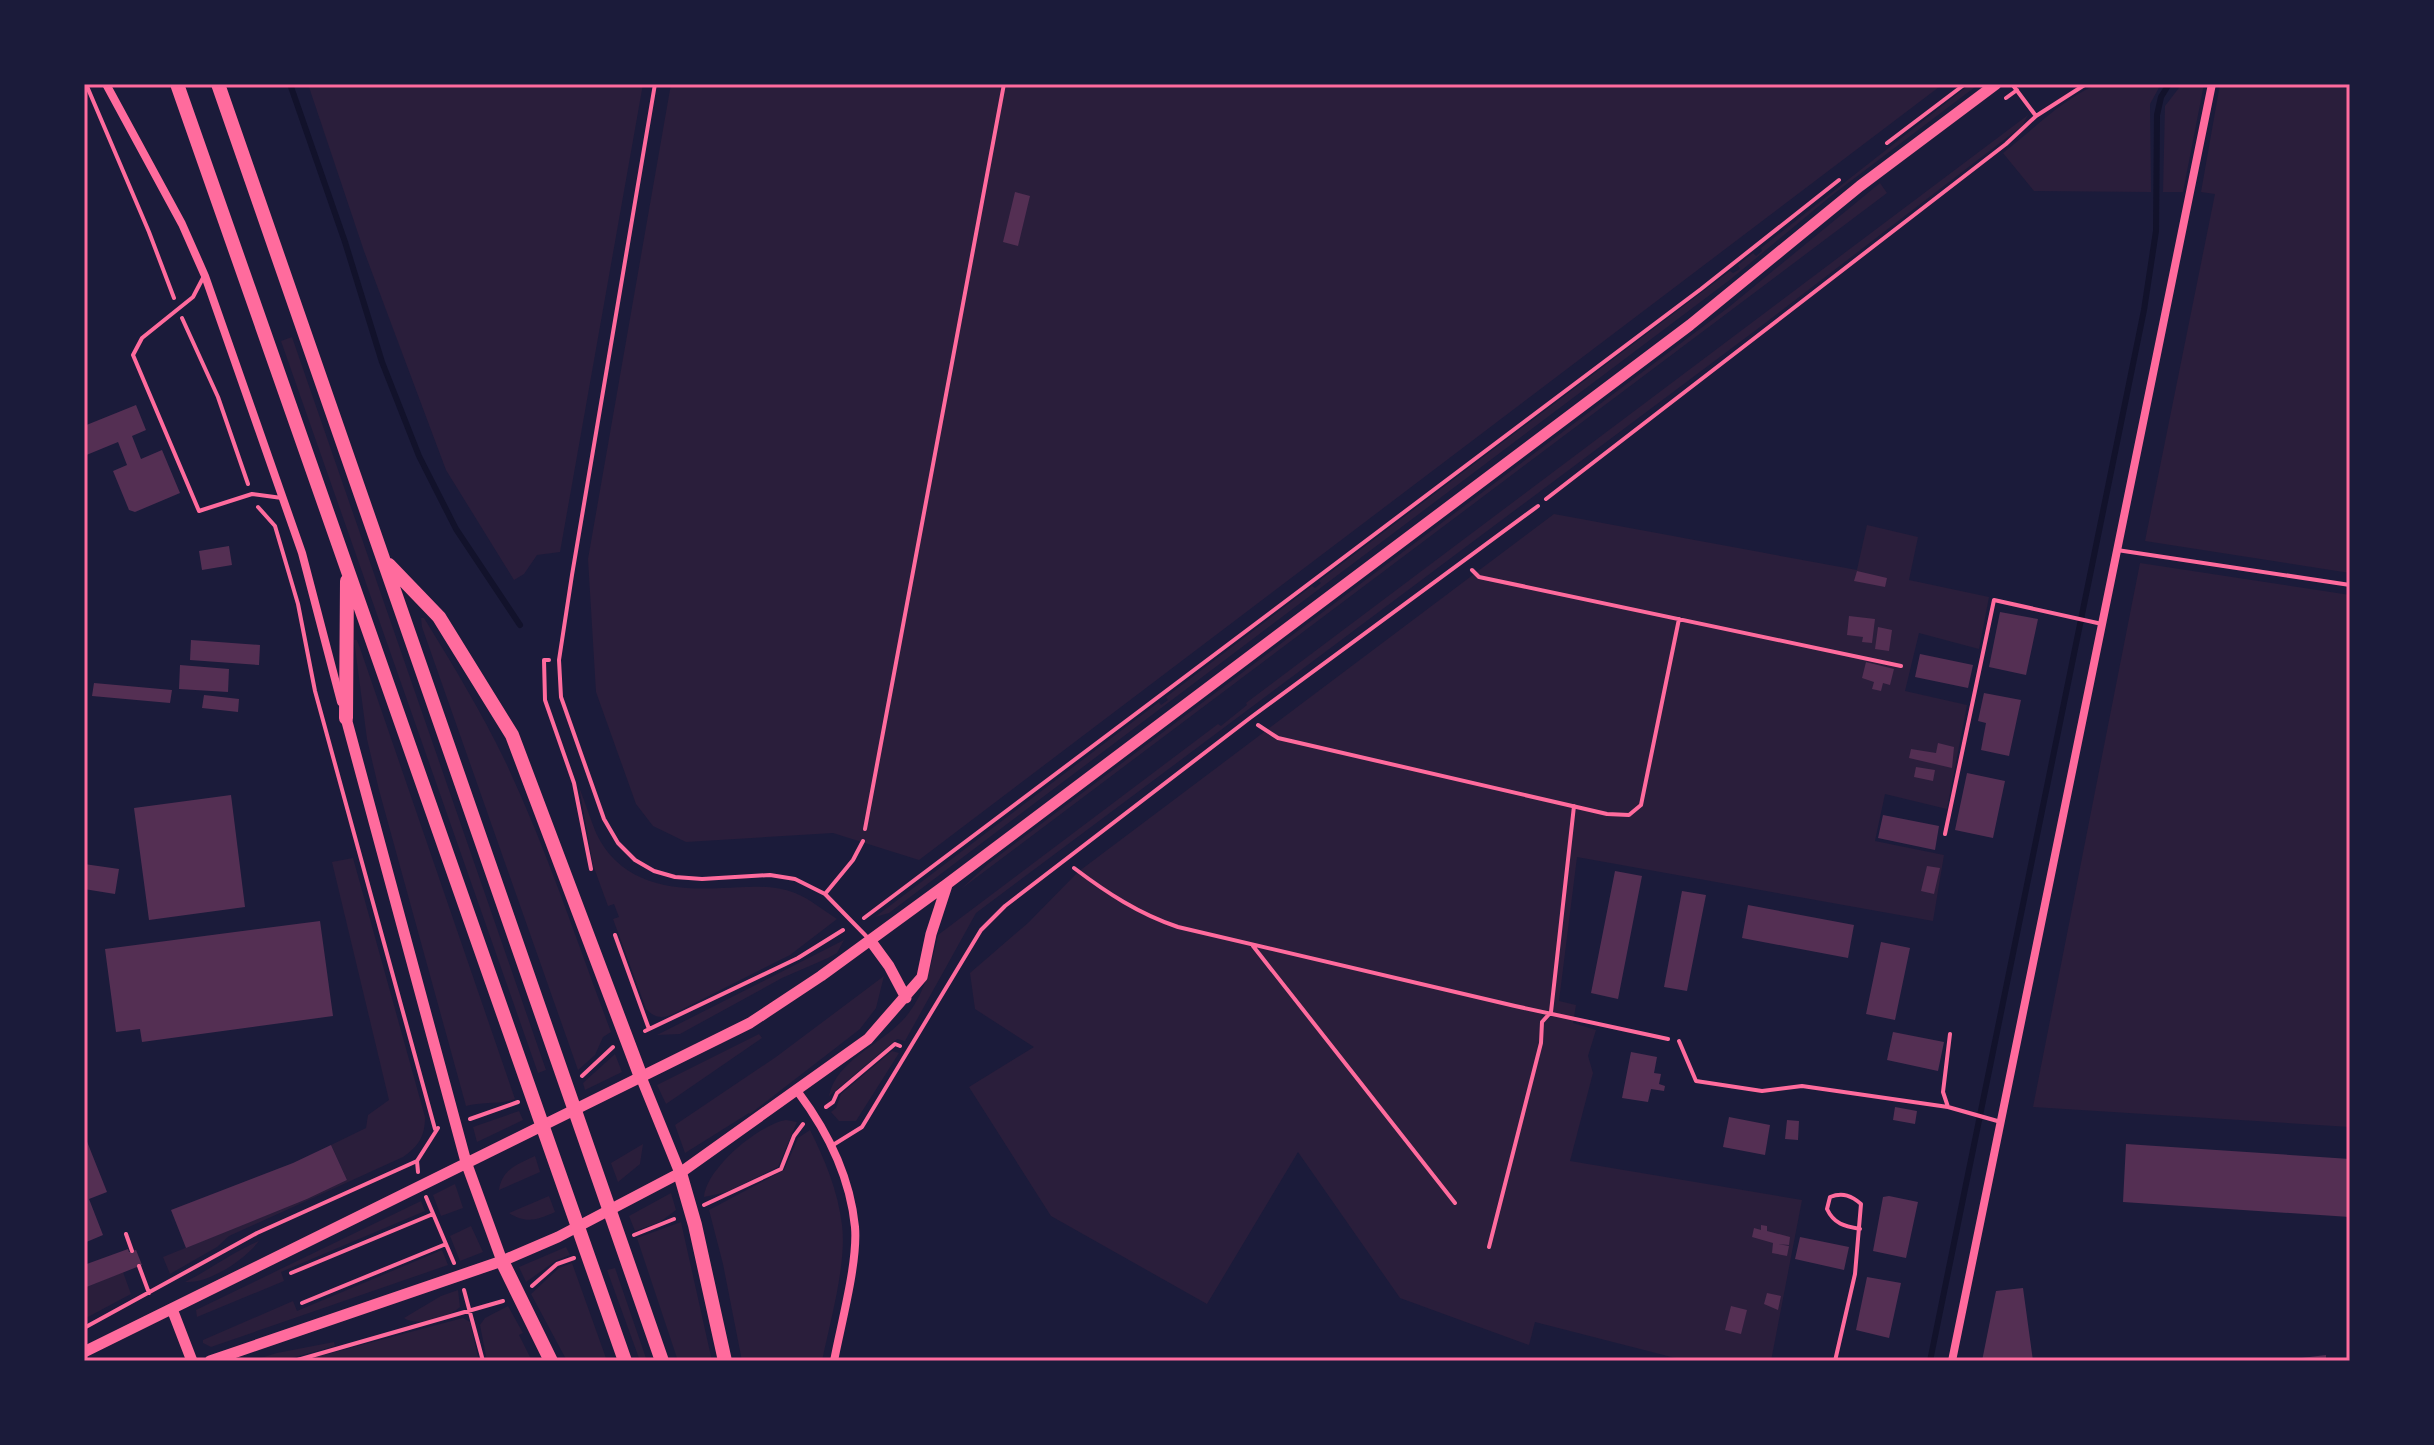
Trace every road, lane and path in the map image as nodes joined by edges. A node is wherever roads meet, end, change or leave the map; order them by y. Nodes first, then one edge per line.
1 (86, 84) edge
2 (106, 84) edge
3 (177, 84) edge
4 (218, 84) edge
5 (655, 84) edge
6 (1004, 84) edge
7 (1965, 84) edge
8 (1996, 84) edge
9 (2012, 84) edge
10 (2086, 84) edge
11 (2212, 84) edge
12 (2036, 116) junction
13 (1883, 146) dead end
14 (1847, 173) dead end
15 (205, 276) junction
16 (175, 301) dead end
17 (183, 320) dead end
18 (248, 482) dead end
19 (284, 499) junction
20 (255, 504) dead end
21 (1538, 506) joint
22 (2117, 550) junction
23 (383, 558) junction
24 (1461, 560) junction
25 (347, 569) junction
26 (2350, 585) edge
27 (1679, 619) junction
28 (2097, 623) junction
29 (559, 660) junction
30 (1901, 666) dead end
31 (346, 718) junction
32 (1250, 718) junction
33 (1574, 806) junction
34 (1945, 834) dead end
35 (863, 841) joint
36 (1065, 862) junction
37 (591, 869) dead end
38 (947, 884) junction
39 (825, 894) junction
40 (855, 923) junction
41 (615, 935) dead end
42 (870, 940) junction
43 (1252, 944) junction
44 (906, 998) junction
45 (1551, 1012) junction
46 (1950, 1034) dead end
47 (1679, 1041) joint
48 (641, 1077) junction
49 (798, 1092) junction
50 (1948, 1107) junction
51 (2001, 1123) junction
52 (444, 1126) dead end
53 (435, 1129) junction
54 (833, 1145) junction
55 (417, 1161) junction
56 (466, 1162) junction
57 (680, 1173) junction
58 (419, 1174) dead end
59 (1455, 1203) dead end
60 (434, 1213) dead end
61 (1860, 1229) junction
62 (126, 1234) dead end
63 (446, 1244) dead end
64 (1489, 1247) dead end
65 (132, 1251) dead end
66 (502, 1261) junction
67 (2349, 1264) edge
68 (139, 1266) dead end
69 (2350, 1270) edge
70 (291, 1273) dead end
71 (149, 1293) junction
72 (302, 1303) dead end
73 (172, 1309) junction
74 (84, 1328) edge
75 (84, 1352) edge
76 (192, 1361) edge
77 (210, 1361) edge
78 (551, 1361) edge
79 (625, 1361) edge
80 (662, 1361) edge
81 (725, 1361) edge
82 (834, 1361) edge
83 (1835, 1361) edge
84 (1952, 1361) edge

1 - 16 path
2 - 15 street
3 - 25 highway
4 - 23 highway
5 - 29 lane
6 - 35 path
7 - 13 path
8 - 38 street
9 - 12 path
10 - 12 path
11 - 22 street
12 - 21 path
14 - 40 path
15 - 19 street
15 - 19 lane
17 - 18 path
19 - 31 street
20 - 53 path
21 - 24 lane
22 - 26 lane
22 - 28 street
23 - 48 highway
23 - 80 highway
24 - 27 path
24 - 32 lane
25 - 31 highway
25 - 79 highway
27 - 30 path
27 - 33 path
28 - 34 lane
28 - 51 street
29 - 37 path
29 - 39 lane
31 - 56 street
32 - 33 path
32 - 36 lane
33 - 45 path
35 - 39 lane
36 - 43 path
36 - 54 lane
38 - 42 street
38 - 44 street
39 - 40 lane
40 - 41 path
40 - 42 lane
42 - 44 street
42 - 48 street
43 - 45 path
43 - 59 path
44 - 49 street
45 - 47 path
45 - 64 path
46 - 50 lane
47 - 50 lane
48 - 56 street
48 - 57 street
49 - 54 street
49 - 57 street
50 - 51 lane
51 - 84 street
52 - 53 path
53 - 55 path
54 - 82 street
55 - 58 path
55 - 71 path
56 - 66 street
56 - 73 street
57 - 66 street
57 - 81 highway
60 - 70 path
61 - 61 lane
61 - 83 lane
62 - 65 path
63 - 72 path
66 - 77 street
66 - 78 highway
67 - 69 lane
68 - 71 path
71 - 74 path
73 - 75 street
73 - 76 street

